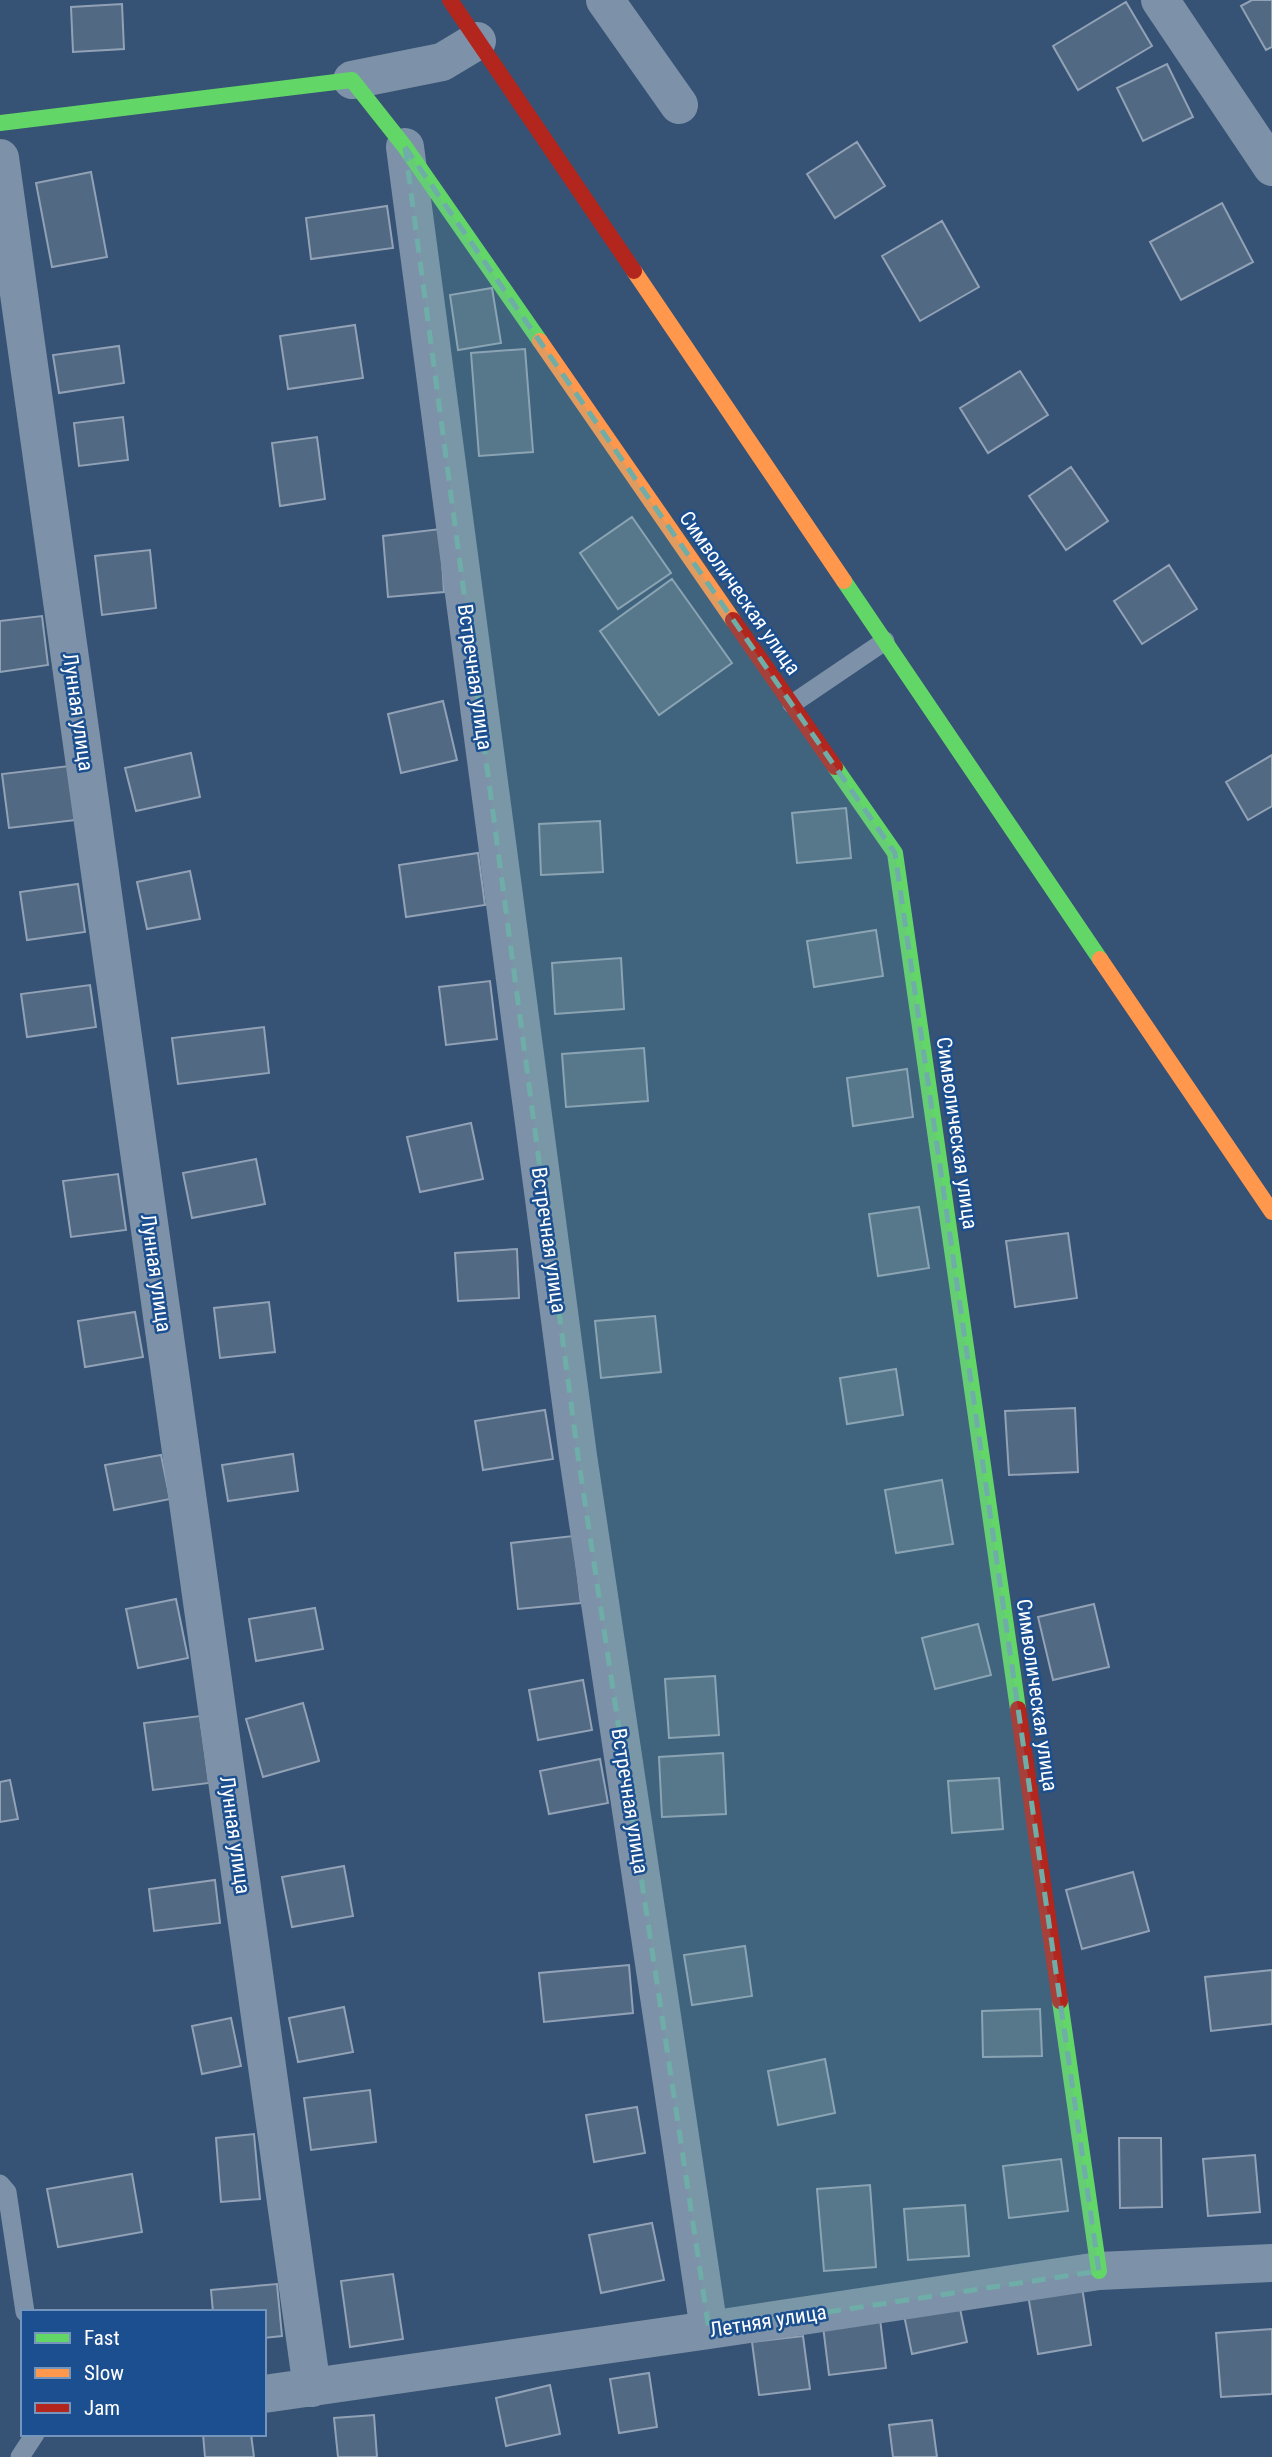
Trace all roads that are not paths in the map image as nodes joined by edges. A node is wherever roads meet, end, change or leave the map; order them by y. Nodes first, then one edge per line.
1 (450, 0) edge
2 (605, 0) edge
3 (1160, 0) edge
4 (477, 41) junction
5 (352, 80) junction
6 (679, 105) dead end
7 (0, 122) edge
8 (405, 147) junction
9 (0, 158) edge
10 (1272, 167) edge
11 (885, 641) junction
12 (792, 704) junction
13 (1272, 1212) edge
14 (0, 2184) edge
15 (1272, 2263) edge
16 (1099, 2271) junction
17 (25, 2310) edge
18 (709, 2330) junction
19 (313, 2388) junction
20 (266, 2394) edge
21 (34, 2436) edge
22 (20, 2457) edge

1 - 4 street
2 - 6 street
3 - 10 street
4 - 5 street
4 - 11 street
5 - 7 street
5 - 8 street, Символическая улица
8 - 12 street, Символическая улица
8 - 18 street, Встречная улица
9 - 19 street, Лунная улица
11 - 12 lane
11 - 13 street
12 - 16 street, Символическая улица
14 - 17 lane
15 - 16 street, Летняя улица
16 - 18 street, Летняя улица
18 - 19 street, Летняя улица
19 - 20 street, Летняя улица
21 - 22 lane

